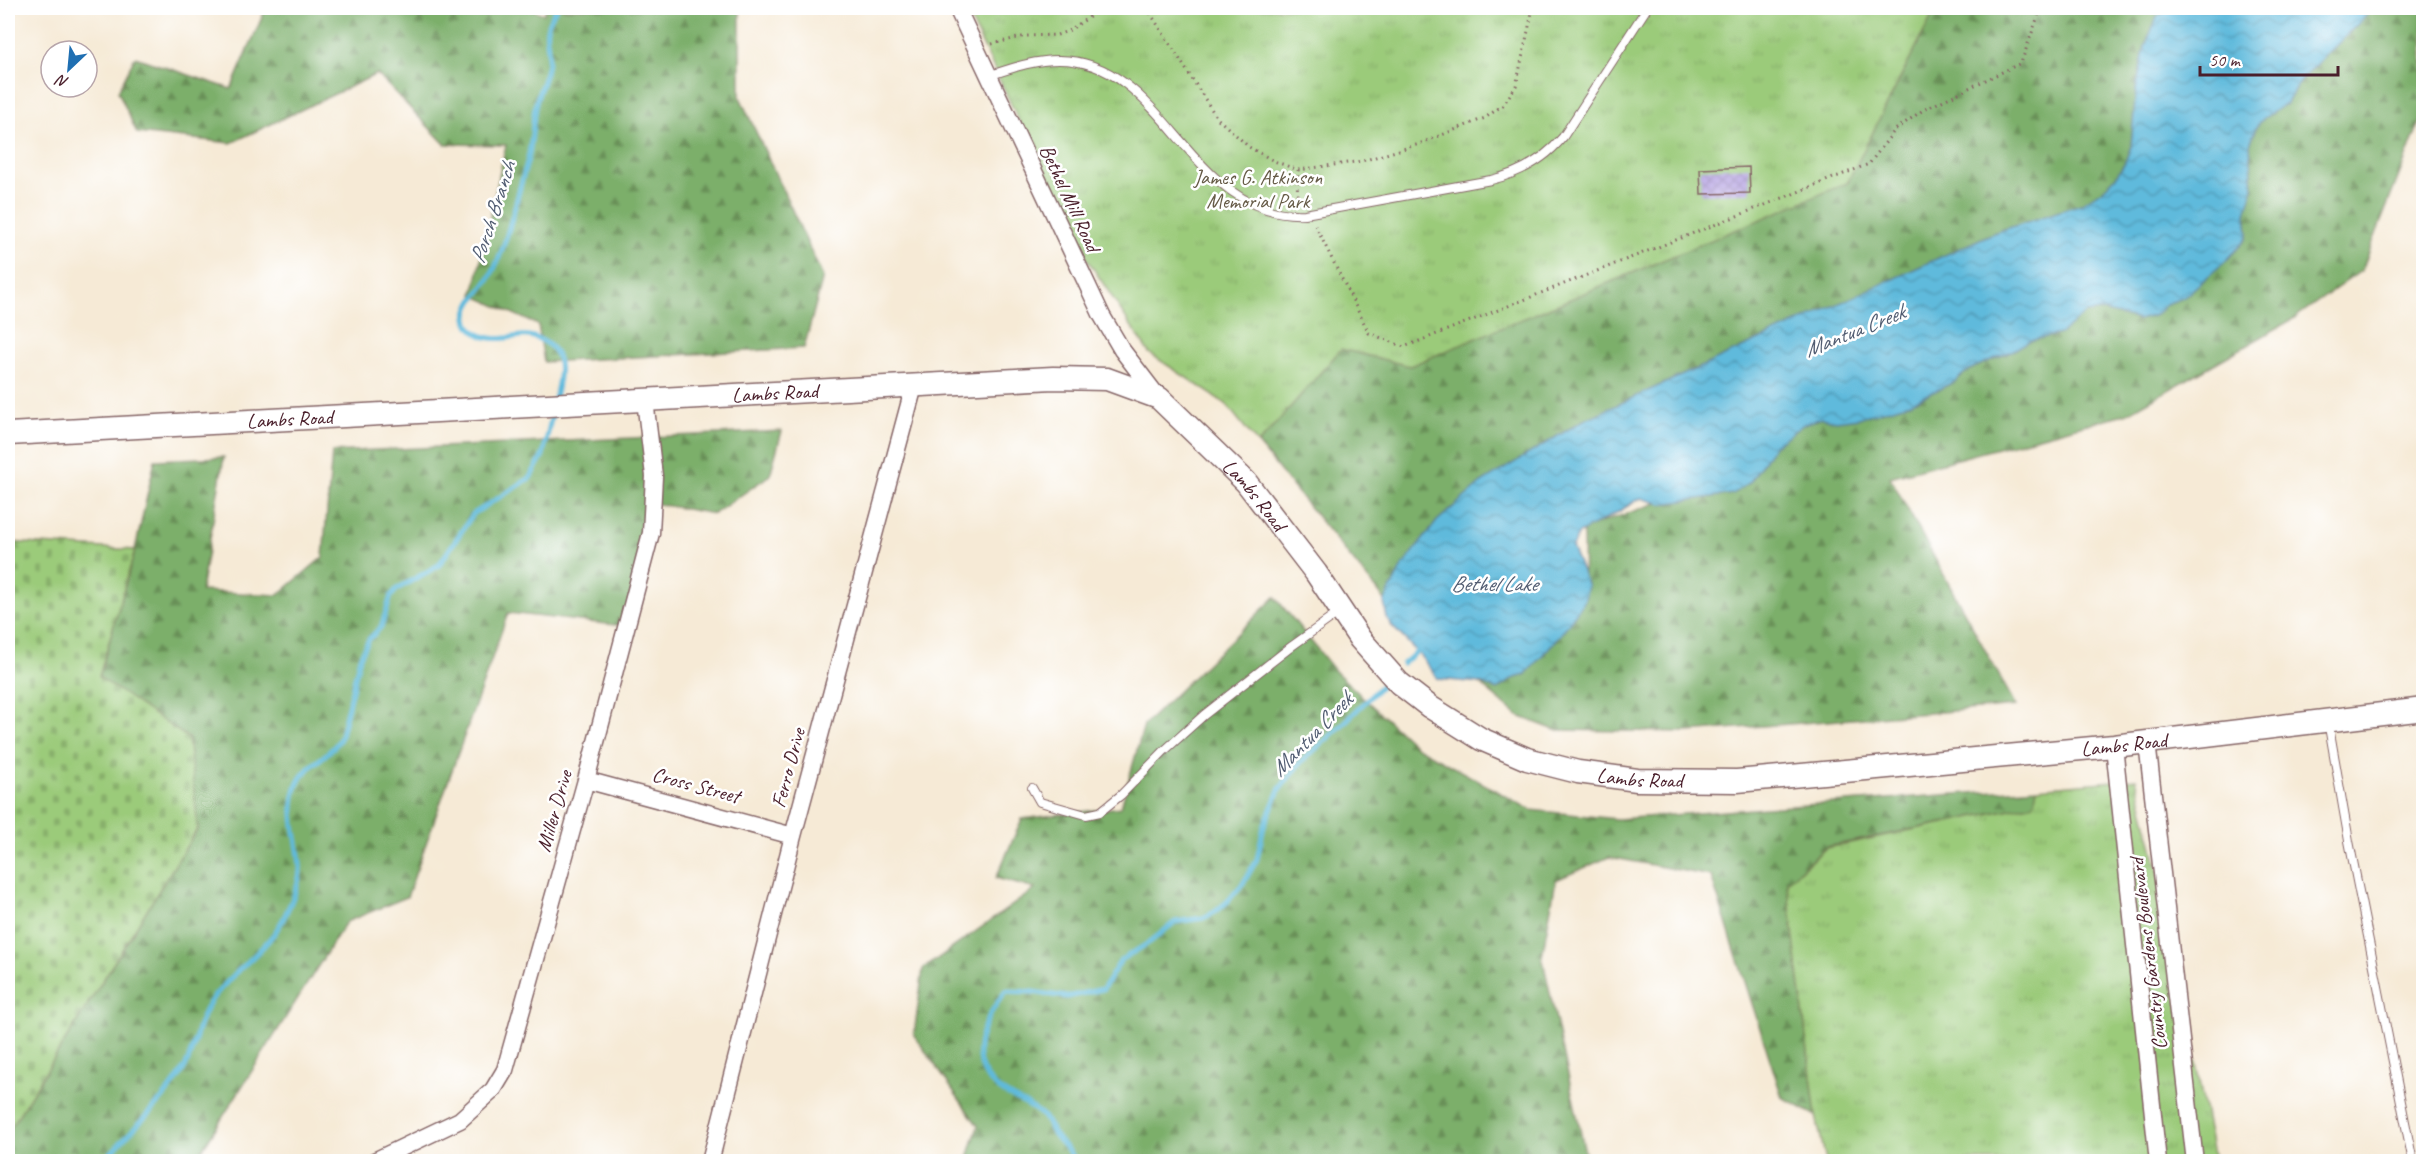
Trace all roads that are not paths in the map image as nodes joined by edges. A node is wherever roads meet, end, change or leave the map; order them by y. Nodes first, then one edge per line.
1 (957, 8) edge
2 (1647, 8) edge
3 (988, 76) junction
4 (914, 386) junction
5 (1159, 398) junction
6 (645, 400) junction
7 (8, 434) edge
8 (1341, 611) junction
9 (2424, 709) edge
10 (2328, 721) junction
11 (2147, 742) junction
12 (2114, 746) junction
13 (586, 780) junction
14 (1032, 788) dead end
15 (793, 836) junction
16 (372, 1161) edge
17 (710, 1161) edge
18 (2158, 1161) edge
19 (2194, 1161) edge
20 (2413, 1161) edge

1 - 3 street, Bethel Mill Road
2 - 3 lane
3 - 5 street, Bethel Mill Road
4 - 5 main road, Lambs Road
4 - 6 main road, Lambs Road
4 - 15 street, Ferro Drive
5 - 8 main road, Lambs Road
6 - 7 main road, Lambs Road
6 - 13 street, Miller Drive
8 - 12 main road, Lambs Road
8 - 14 lane
9 - 10 main road, Lambs Road
10 - 11 main road, Lambs Road
10 - 20 lane
11 - 12 main road, Lambs Road
11 - 19 street, Country Gardens Boulevard
12 - 18 street, Country Gardens Boulevard
13 - 15 street, Cross Street
13 - 16 street, Miller Drive
15 - 17 street, Ferro Drive

